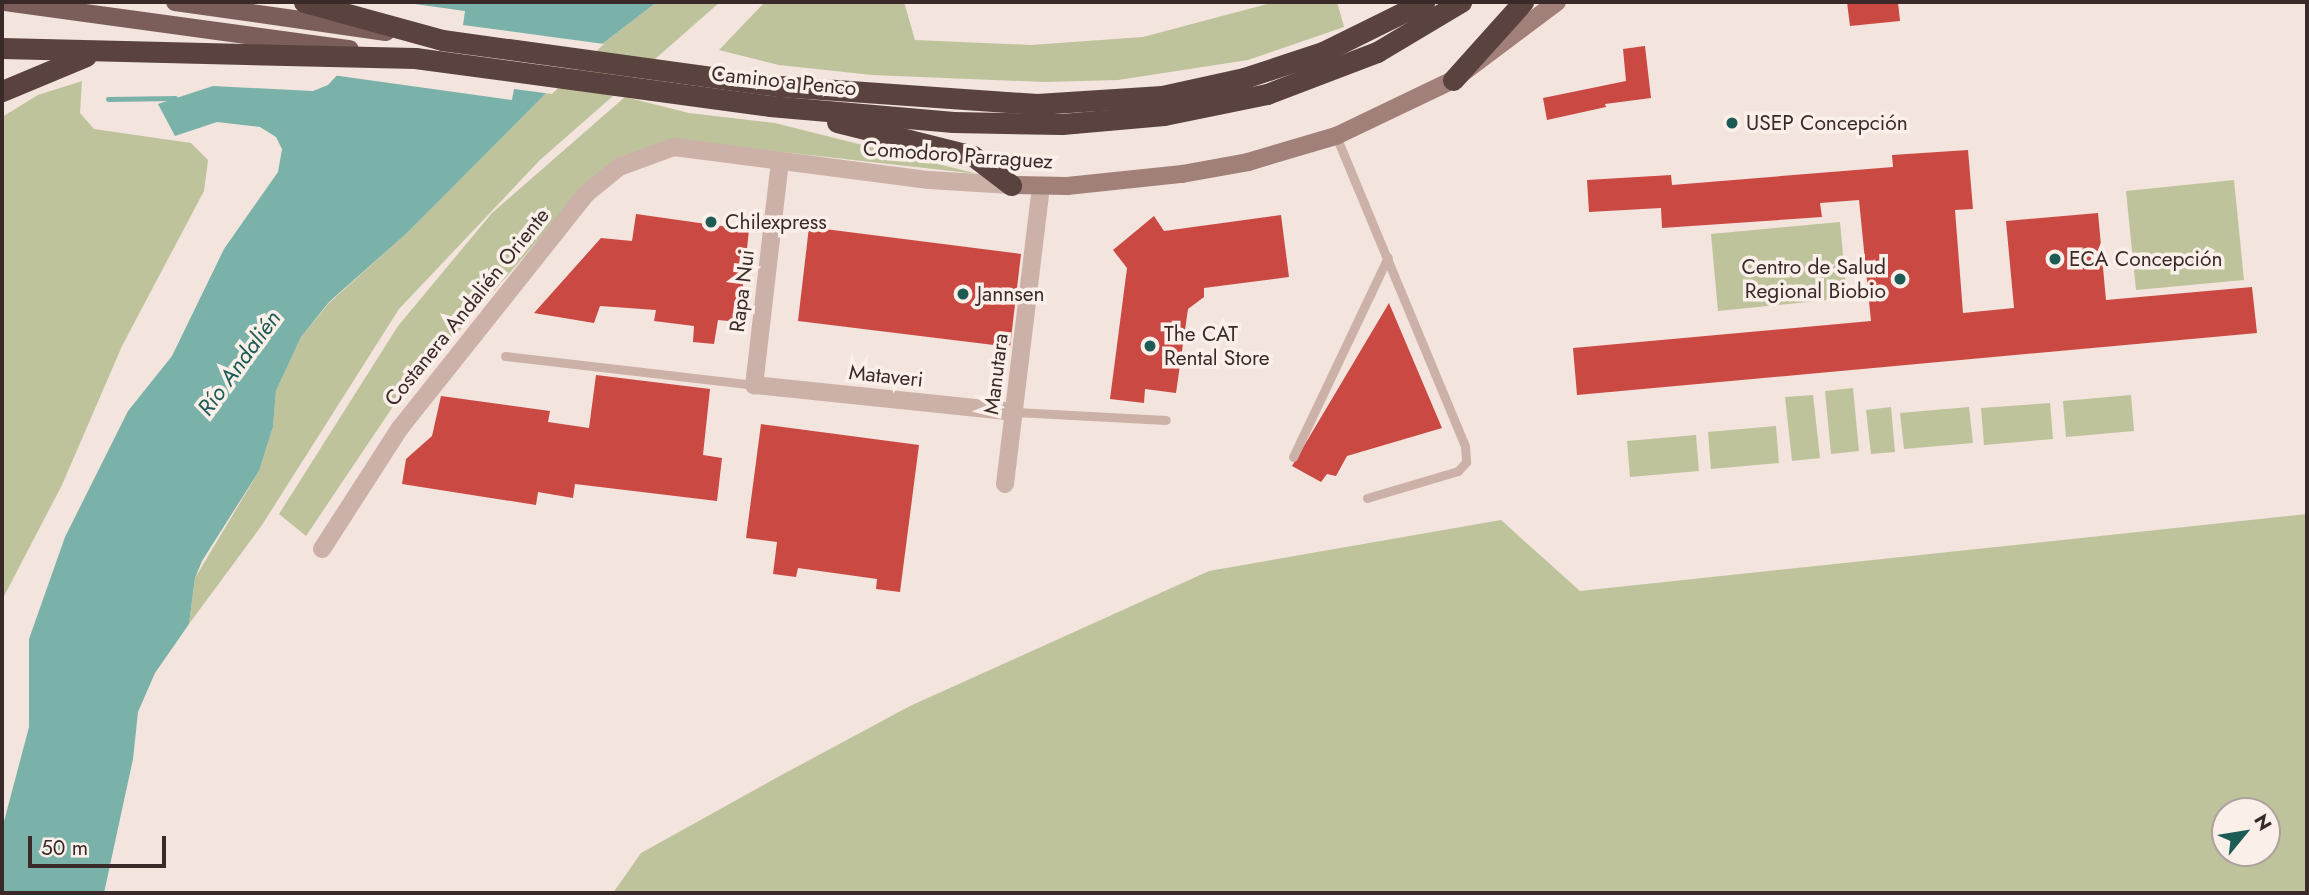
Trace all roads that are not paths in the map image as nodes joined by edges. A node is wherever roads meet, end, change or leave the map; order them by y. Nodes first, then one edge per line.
1 (5, 2) edge
2 (175, 2) edge
3 (304, 2) edge
4 (1424, 2) edge
5 (1461, 2) edge
6 (1523, 2) edge
7 (1557, 2) edge
8 (442, 40) junction
9 (252, 44) junction
10 (2, 48) edge
11 (101, 53) junction
12 (1452, 80) junction
13 (2, 91) edge
14 (770, 106) junction
15 (1336, 136) junction
16 (690, 148) joint
17 (780, 161) junction
18 (1011, 185) junction
19 (1041, 186) junction
20 (1388, 257) junction
21 (505, 356) dead end
22 (754, 385) junction
23 (1014, 412) junction
24 (1166, 420) dead end
25 (1293, 457) dead end
26 (1005, 484) dead end
27 (1367, 498) dead end
28 (322, 549) dead end

1 - 9 main road
2 - 8 main road, Camino a Penco
3 - 8 highway
4 - 8 highway, Camino a Penco
5 - 14 highway, Camino a Penco
6 - 12 highway
7 - 12 street, Comodoro Parraguez
9 - 11 highway, Camino a Penco
9 - 14 highway, Camino a Penco
10 - 11 highway
11 - 13 highway
12 - 15 street, Comodoro Parraguez
14 - 18 highway
15 - 19 street, Comodoro Parraguez
15 - 20 lane
16 - 17 street, Comodoro Parraguez
16 - 28 street, Costanera Andalién Oriente
17 - 18 street, Comodoro Parraguez
17 - 22 street, Rapa Nui
18 - 19 street, Comodoro Parraguez
19 - 23 street, Manutara
20 - 25 lane
20 - 27 lane
21 - 22 lane
22 - 23 street, Mataveri
23 - 24 lane
23 - 26 street, Manutara

